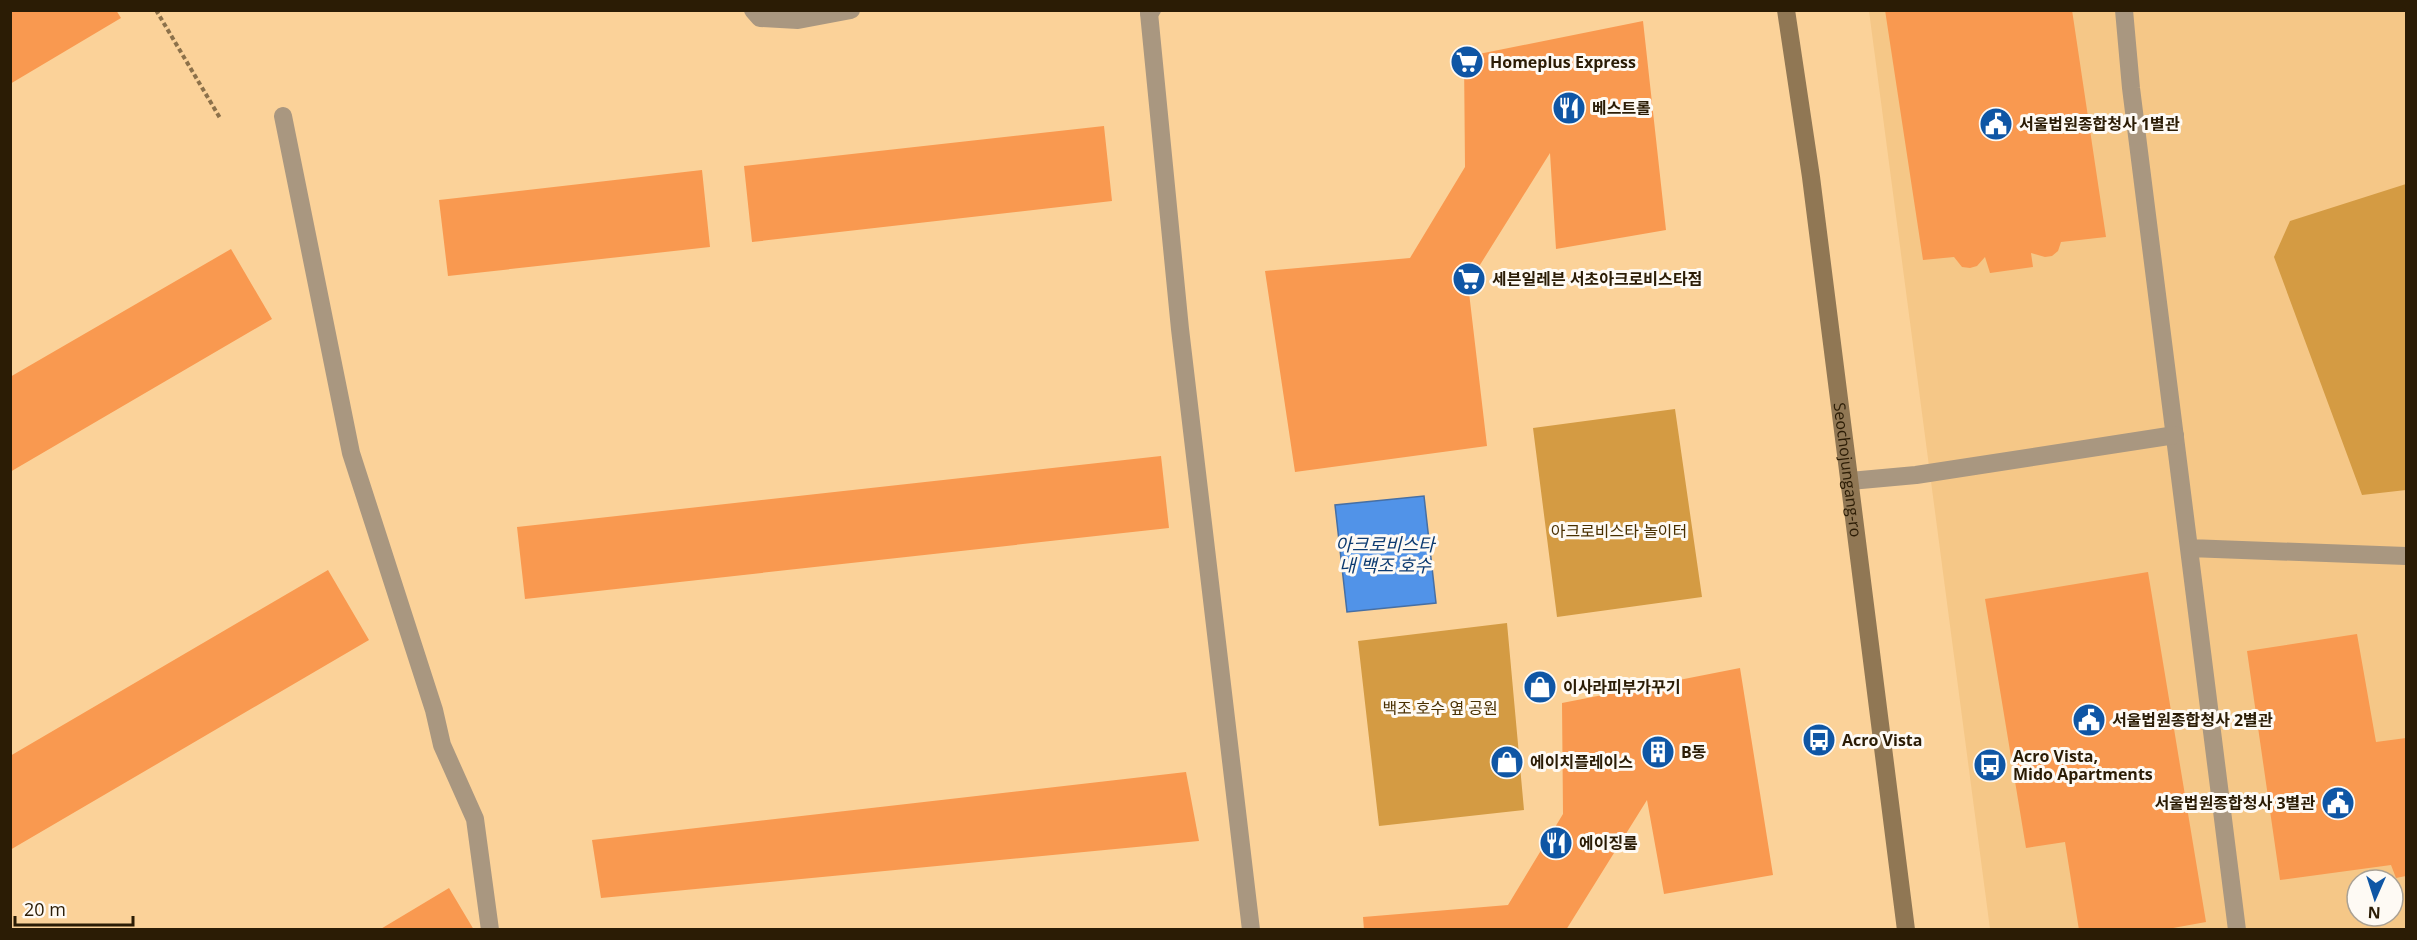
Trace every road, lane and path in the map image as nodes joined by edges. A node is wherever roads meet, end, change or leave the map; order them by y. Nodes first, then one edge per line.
1 (156, 10) edge
2 (753, 10) edge
3 (851, 10) edge
4 (1786, 10) edge
5 (2124, 10) edge
6 (1150, 11) edge
7 (283, 116) dead end
8 (220, 117) dead end
9 (2175, 435) junction
10 (1850, 481) junction
11 (2189, 548) junction
12 (2406, 555) edge
13 (490, 930) edge
14 (1251, 930) edge
15 (1906, 930) edge
16 (2237, 930) edge

1 - 8 path
2 - 3 street
4 - 10 main road, Seochojungang-ro
5 - 9 street
6 - 14 street
7 - 13 street
9 - 10 street
9 - 11 street
10 - 15 main road, Seochojungang-ro
11 - 12 street
11 - 16 street

